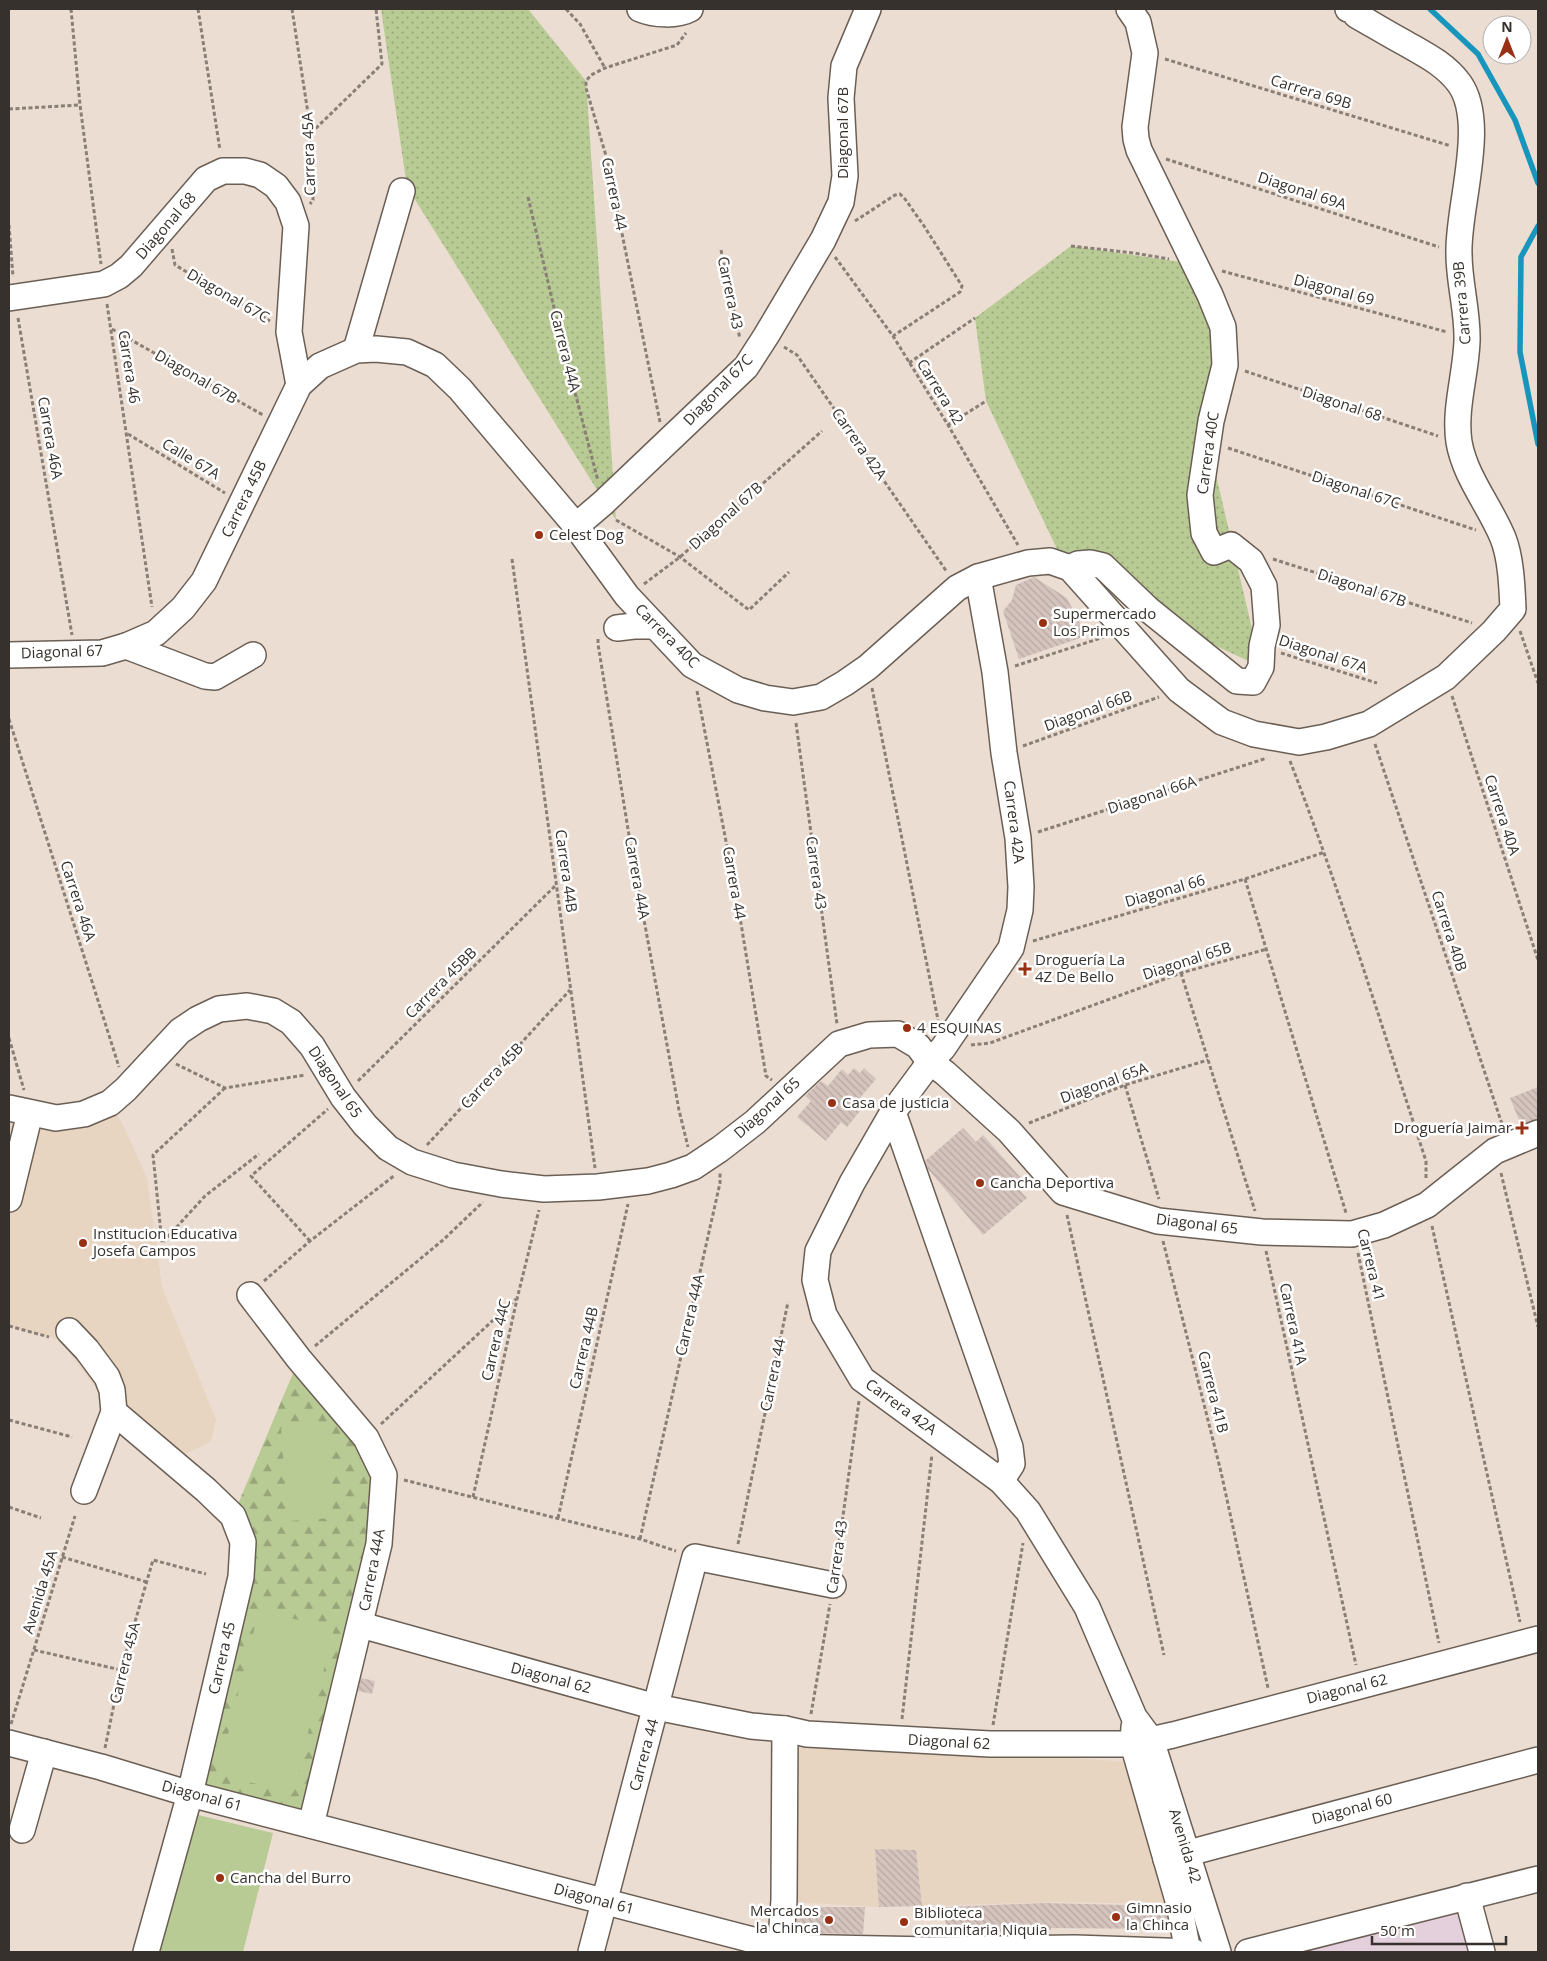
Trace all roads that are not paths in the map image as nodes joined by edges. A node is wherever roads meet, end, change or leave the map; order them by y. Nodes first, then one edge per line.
1 (640, 9) edge
2 (689, 9) edge
3 (868, 9) edge
4 (1129, 9) edge
5 (1352, 9) edge
6 (402, 191) dead end
7 (841, 202) joint
8 (12, 297) edge
9 (356, 350) junction
10 (298, 385) junction
11 (576, 526) junction
12 (1070, 568) junction
13 (968, 582) junction
14 (655, 626) junction
15 (608, 632) road end
16 (126, 646) junction
17 (9, 654) edge
18 (253, 654) dead end
19 (936, 1055) junction
20 (19, 1111) edge
21 (893, 1112) junction
22 (1538, 1133) edge
23 (9, 1199) edge
24 (250, 1294) road end
25 (60, 1334) road end
26 (114, 1412) junction
27 (1001, 1481) junction
28 (84, 1491) dead end
29 (833, 1585) road end
30 (361, 1625) junction
31 (1538, 1639) edge
32 (656, 1707) junction
33 (796, 1732) junction
34 (1142, 1742) junction
35 (9, 1743) edge
36 (44, 1752) junction
37 (1538, 1760) edge
38 (190, 1794) junction
39 (311, 1825) junction
40 (22, 1830) dead end
41 (1177, 1856) junction
42 (1538, 1879) edge
43 (1467, 1896) junction
44 (605, 1902) junction
45 (780, 1950) edge
46 (931, 1951) edge
47 (1045, 1951) edge
48 (146, 1952) edge
49 (591, 1952) edge
50 (1190, 1952) edge
51 (1218, 1952) edge
52 (1248, 1952) edge
53 (1482, 1952) edge

1 - 2 street
3 - 7 street, Diagonal 67B
4 - 12 street, Carrera 40C
5 - 12 street, Carrera 39B
6 - 9 street
7 - 11 street, Diagonal 67C
8 - 10 street, Diagonal 68
9 - 10 street, Carrera 45B
9 - 11 street, Carrera 40C
10 - 16 street, Carrera 45B
11 - 14 street, Carrera 40C
12 - 13 street, Carrera 40C
13 - 14 street, Carrera 40C
13 - 19 street, Carrera 42A
14 - 15 street
16 - 17 street, Diagonal 67
16 - 18 street
19 - 20 street, Diagonal 65
19 - 21 street, Carrera 42A
19 - 22 street, Diagonal 65
20 - 23 street
21 - 27 street
21 - 27 street, Carrera 42A
24 - 30 street, Carrera 44A
25 - 26 street
26 - 28 street
26 - 38 street, Carrera 45
27 - 34 street, Carrera 42A
29 - 32 street, Carrera 44
30 - 32 street, Diagonal 62
30 - 39 street, Carrera 44A
31 - 34 street, Diagonal 62
32 - 33 street, Diagonal 62
32 - 44 street, Carrera 44
33 - 34 street, Diagonal 62
33 - 45 street
34 - 41 street, Avenida 42
35 - 36 street, Diagonal 61
36 - 38 street, Diagonal 61
36 - 40 street
37 - 41 street, Diagonal 60
38 - 39 street, Diagonal 61
38 - 48 street, Carrera 45
39 - 44 street, Diagonal 61
41 - 50 street, Avenida 42
41 - 51 street, Avenida 42
42 - 43 street
43 - 52 street
43 - 53 street
44 - 45 street, Diagonal 61
44 - 49 street, Carrera 44
45 - 46 street, Diagonal 61
46 - 47 street, Diagonal 61
47 - 50 street, Diagonal 61

